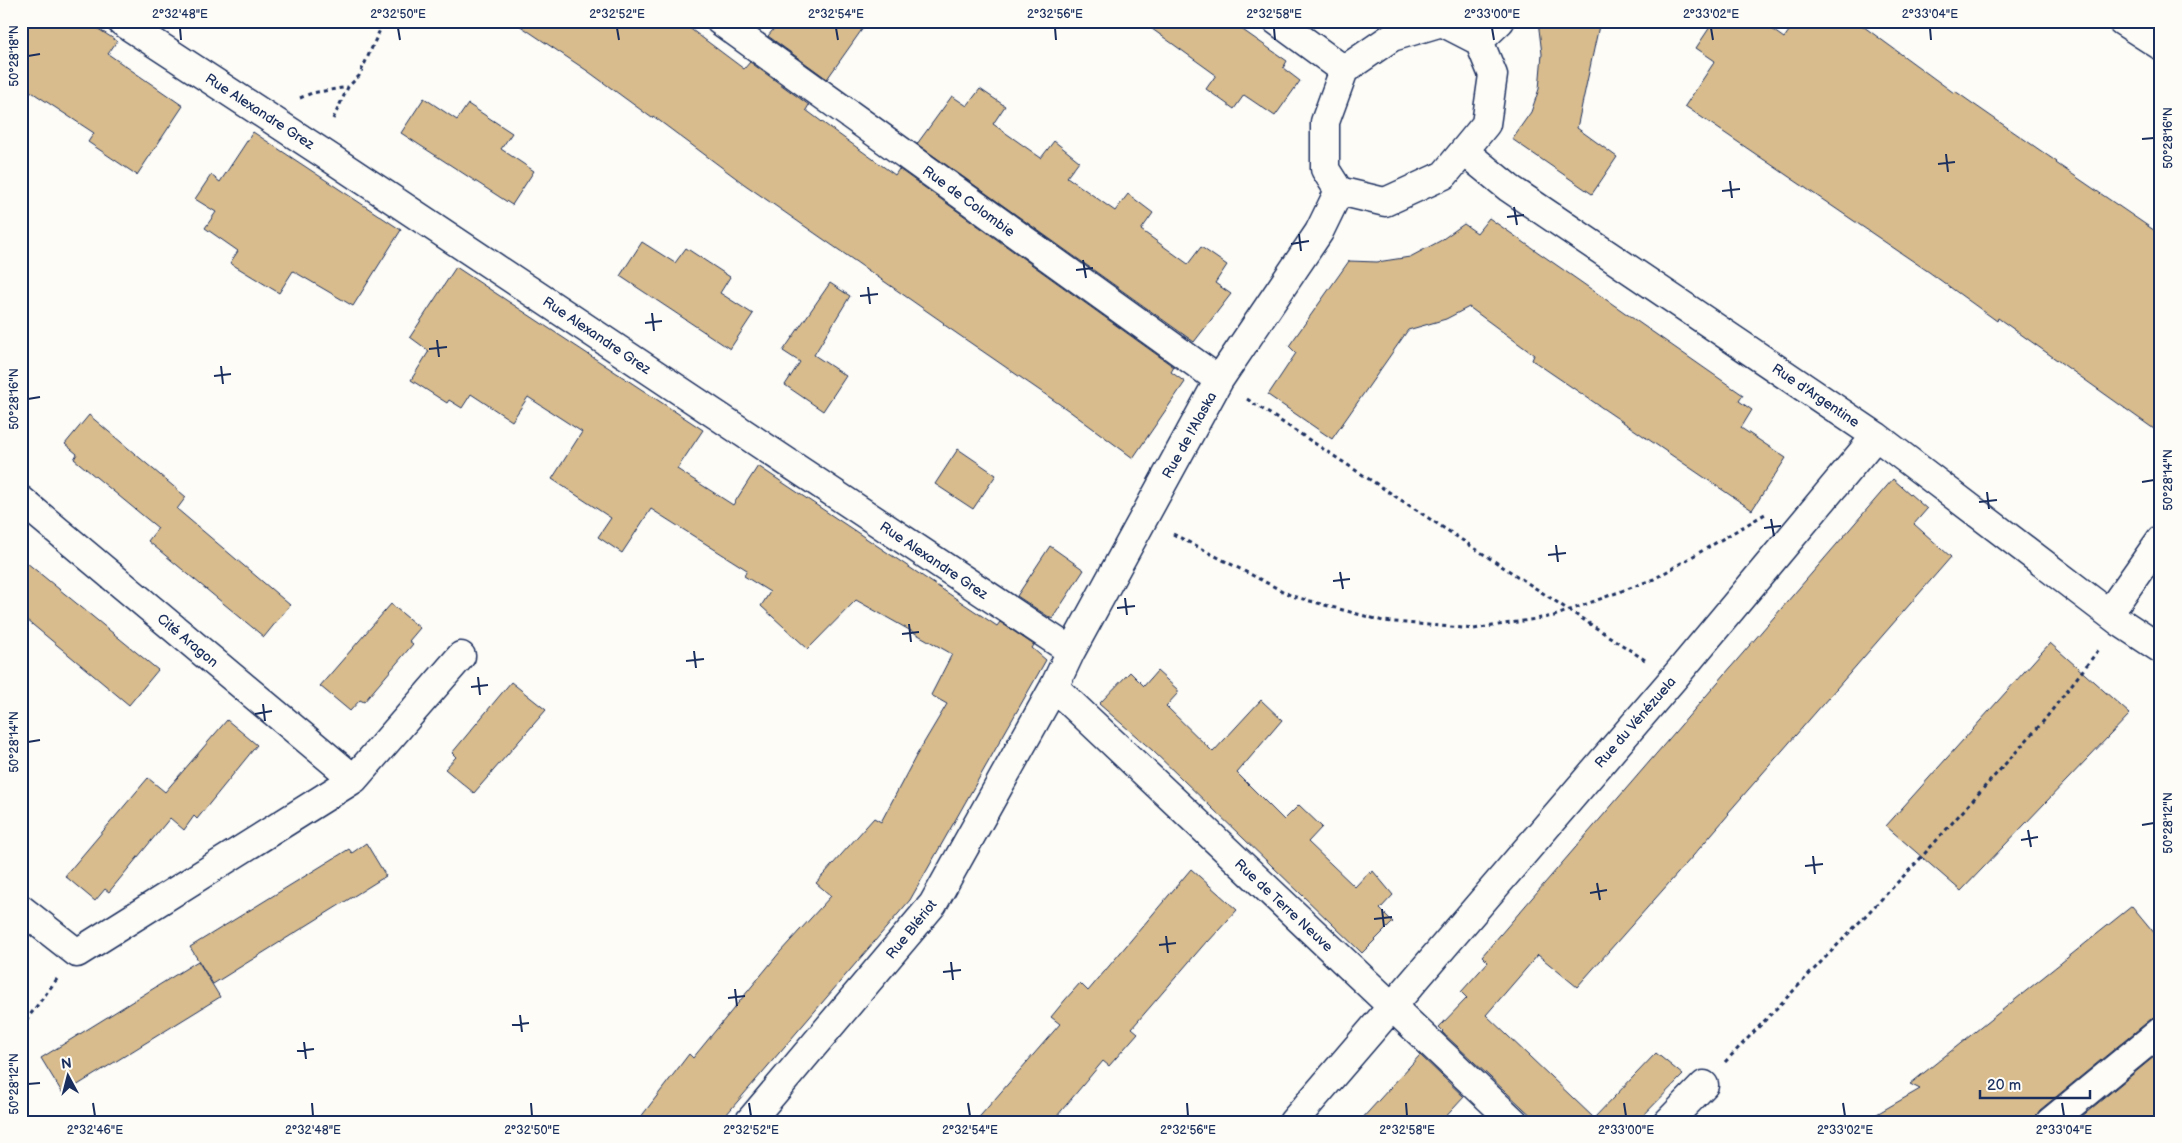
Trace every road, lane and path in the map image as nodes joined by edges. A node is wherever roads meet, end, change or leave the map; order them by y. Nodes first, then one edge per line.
1 (121, 21) edge
2 (384, 21) edge
3 (720, 21) edge
4 (1277, 21) edge
5 (1500, 21) edge
6 (2122, 21) edge
7 (1479, 41) junction
8 (2161, 46) edge
9 (1344, 70) junction
10 (348, 87) junction
11 (299, 98) dead end
12 (316, 148) junction
13 (1465, 152) junction
14 (1339, 191) junction
15 (1219, 380) junction
16 (1876, 436) junction
17 (21, 500) edge
18 (1769, 512) dead end
19 (1144, 518) junction
20 (2161, 539) edge
21 (1569, 610) junction
22 (2114, 618) junction
23 (2161, 649) edge
24 (1071, 651) junction
25 (461, 656) dead end
26 (1673, 679) junction
27 (1054, 687) junction
28 (354, 780) junction
29 (21, 909) edge
30 (77, 953) junction
31 (1392, 1006) junction
32 (21, 1028) edge
33 (2161, 1031) edge
34 (1704, 1085) joint
35 (749, 1122) edge
36 (1293, 1122) edge
37 (1514, 1122) edge
38 (1668, 1122) edge
39 (2050, 1122) edge

1 - 12 street, Rue Alexandre Grez
2 - 10 path
3 - 15 street, Rue de Colombie
4 - 9 street
5 - 7 street
6 - 8 street
7 - 9 street
7 - 13 street
9 - 14 street
10 - 11 path
10 - 12 path
12 - 24 street, Rue Alexandre Grez
13 - 14 street
13 - 16 street, Rue d'Argentine
14 - 15 street, Rue de l'Alaska
15 - 19 street, Rue de l'Alaska
15 - 21 path
16 - 22 street, Rue d'Argentine
16 - 26 street, Rue du Vénézuela
17 - 28 street, Cité Aragon
18 - 21 path
19 - 21 path
19 - 24 street, Rue de l'Alaska
20 - 22 street
21 - 26 path
22 - 23 street, Rue d'Argentine
22 - 34 path
24 - 27 street, Rue de l'Alaska
25 - 28 street
26 - 31 street, Rue du Vénézuela
27 - 31 street, Rue de Terre Neuve
27 - 35 street, Rue Blériot
28 - 30 street
29 - 30 street
30 - 32 path
31 - 36 street, Rue du Vénézuela
31 - 37 street, Rue de Terre Neuve
33 - 39 street
34 - 38 street

